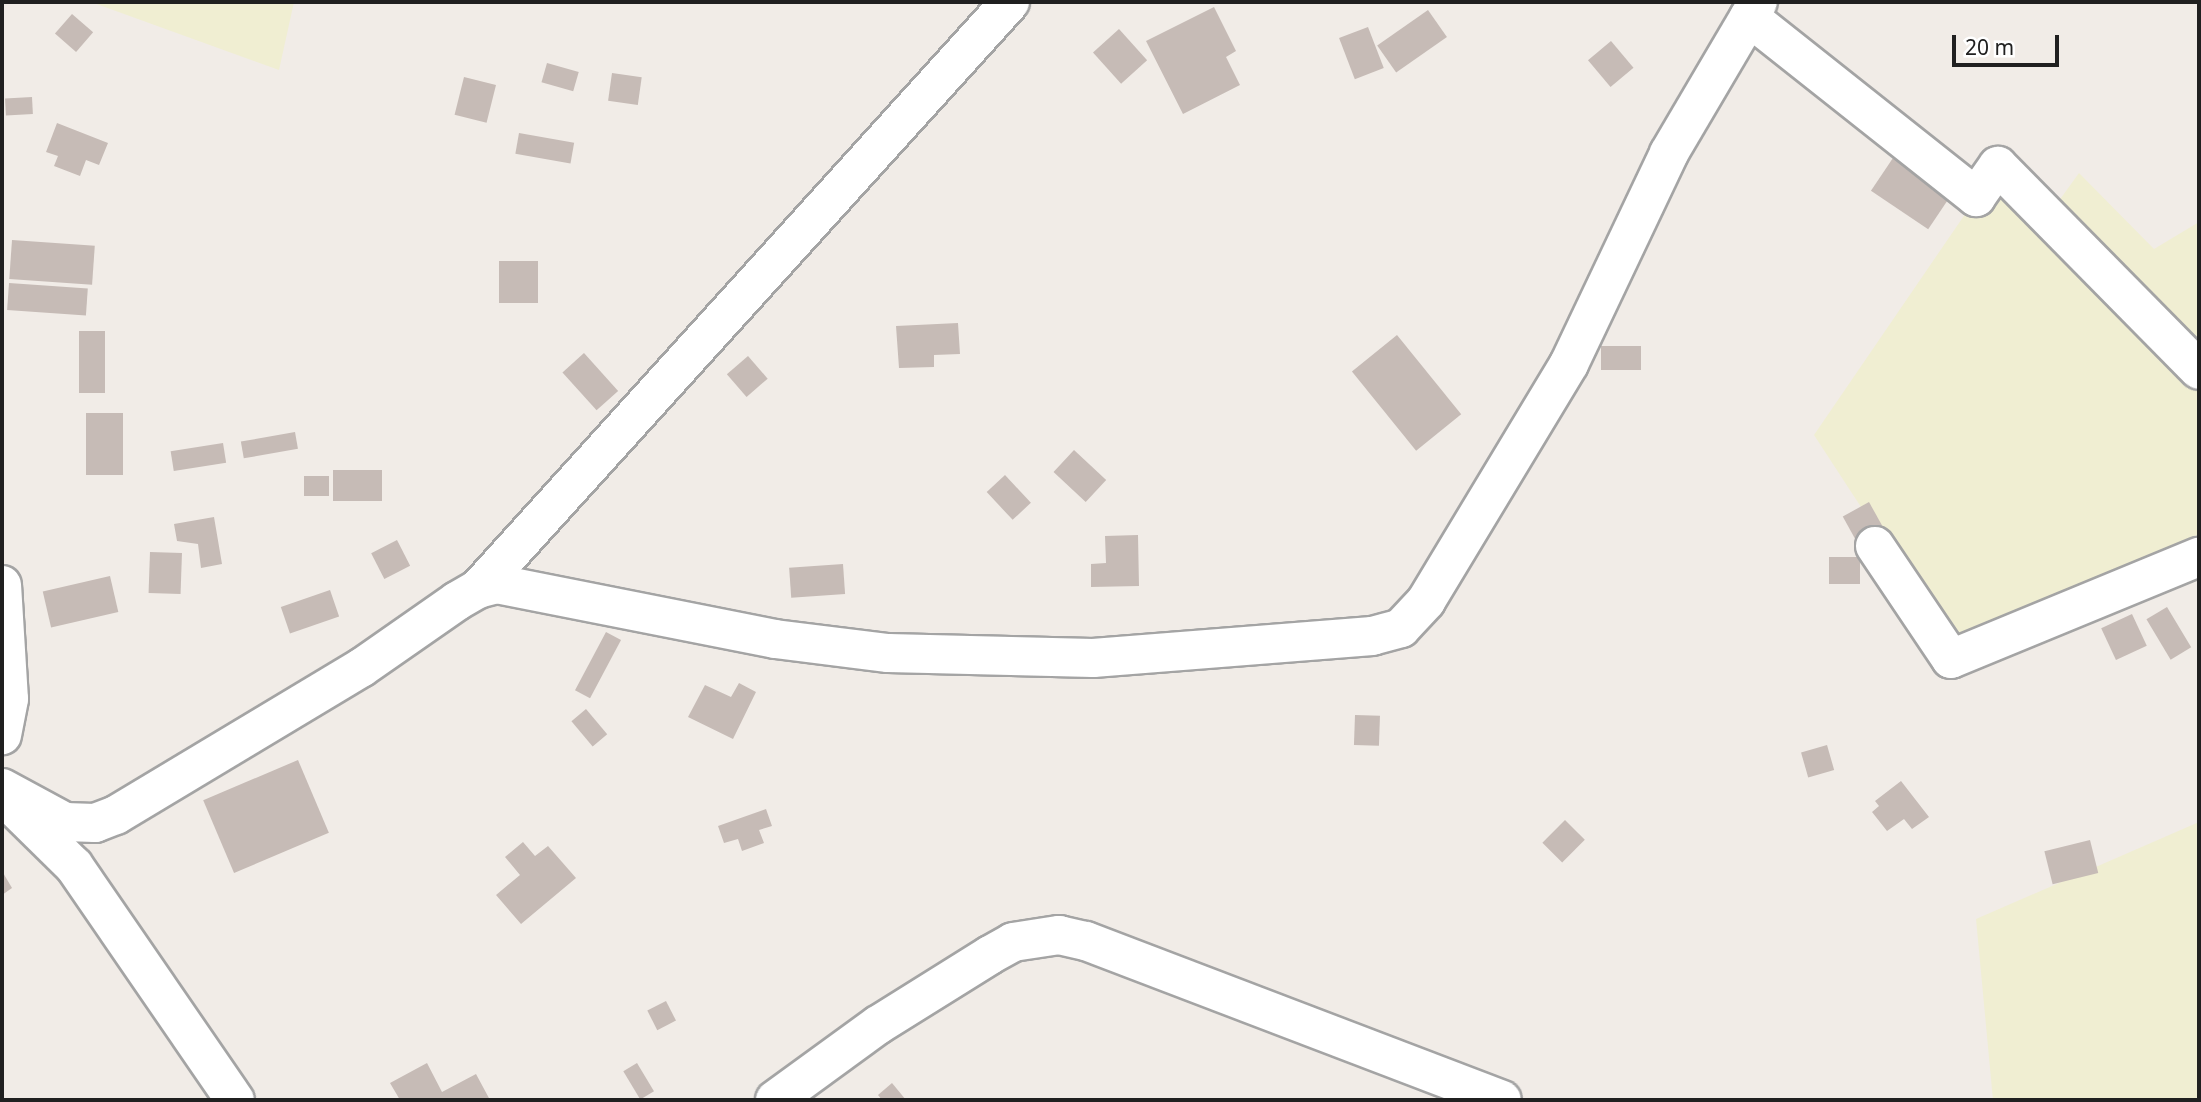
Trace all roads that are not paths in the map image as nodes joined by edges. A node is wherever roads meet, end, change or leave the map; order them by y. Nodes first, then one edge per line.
1 (1010, 2) edge
2 (1754, 9) edge
3 (2199, 370) edge
4 (1875, 546) dead end
5 (2199, 557) edge
6 (2, 585) edge
7 (478, 589) junction
8 (2, 735) edge
9 (2, 788) edge
10 (2, 796) edge
11 (234, 1100) edge
12 (775, 1100) edge
13 (1502, 1100) edge

1 - 7 street
2 - 3 street
2 - 7 street
4 - 5 street
6 - 8 street
7 - 9 street
10 - 11 street
12 - 13 street

